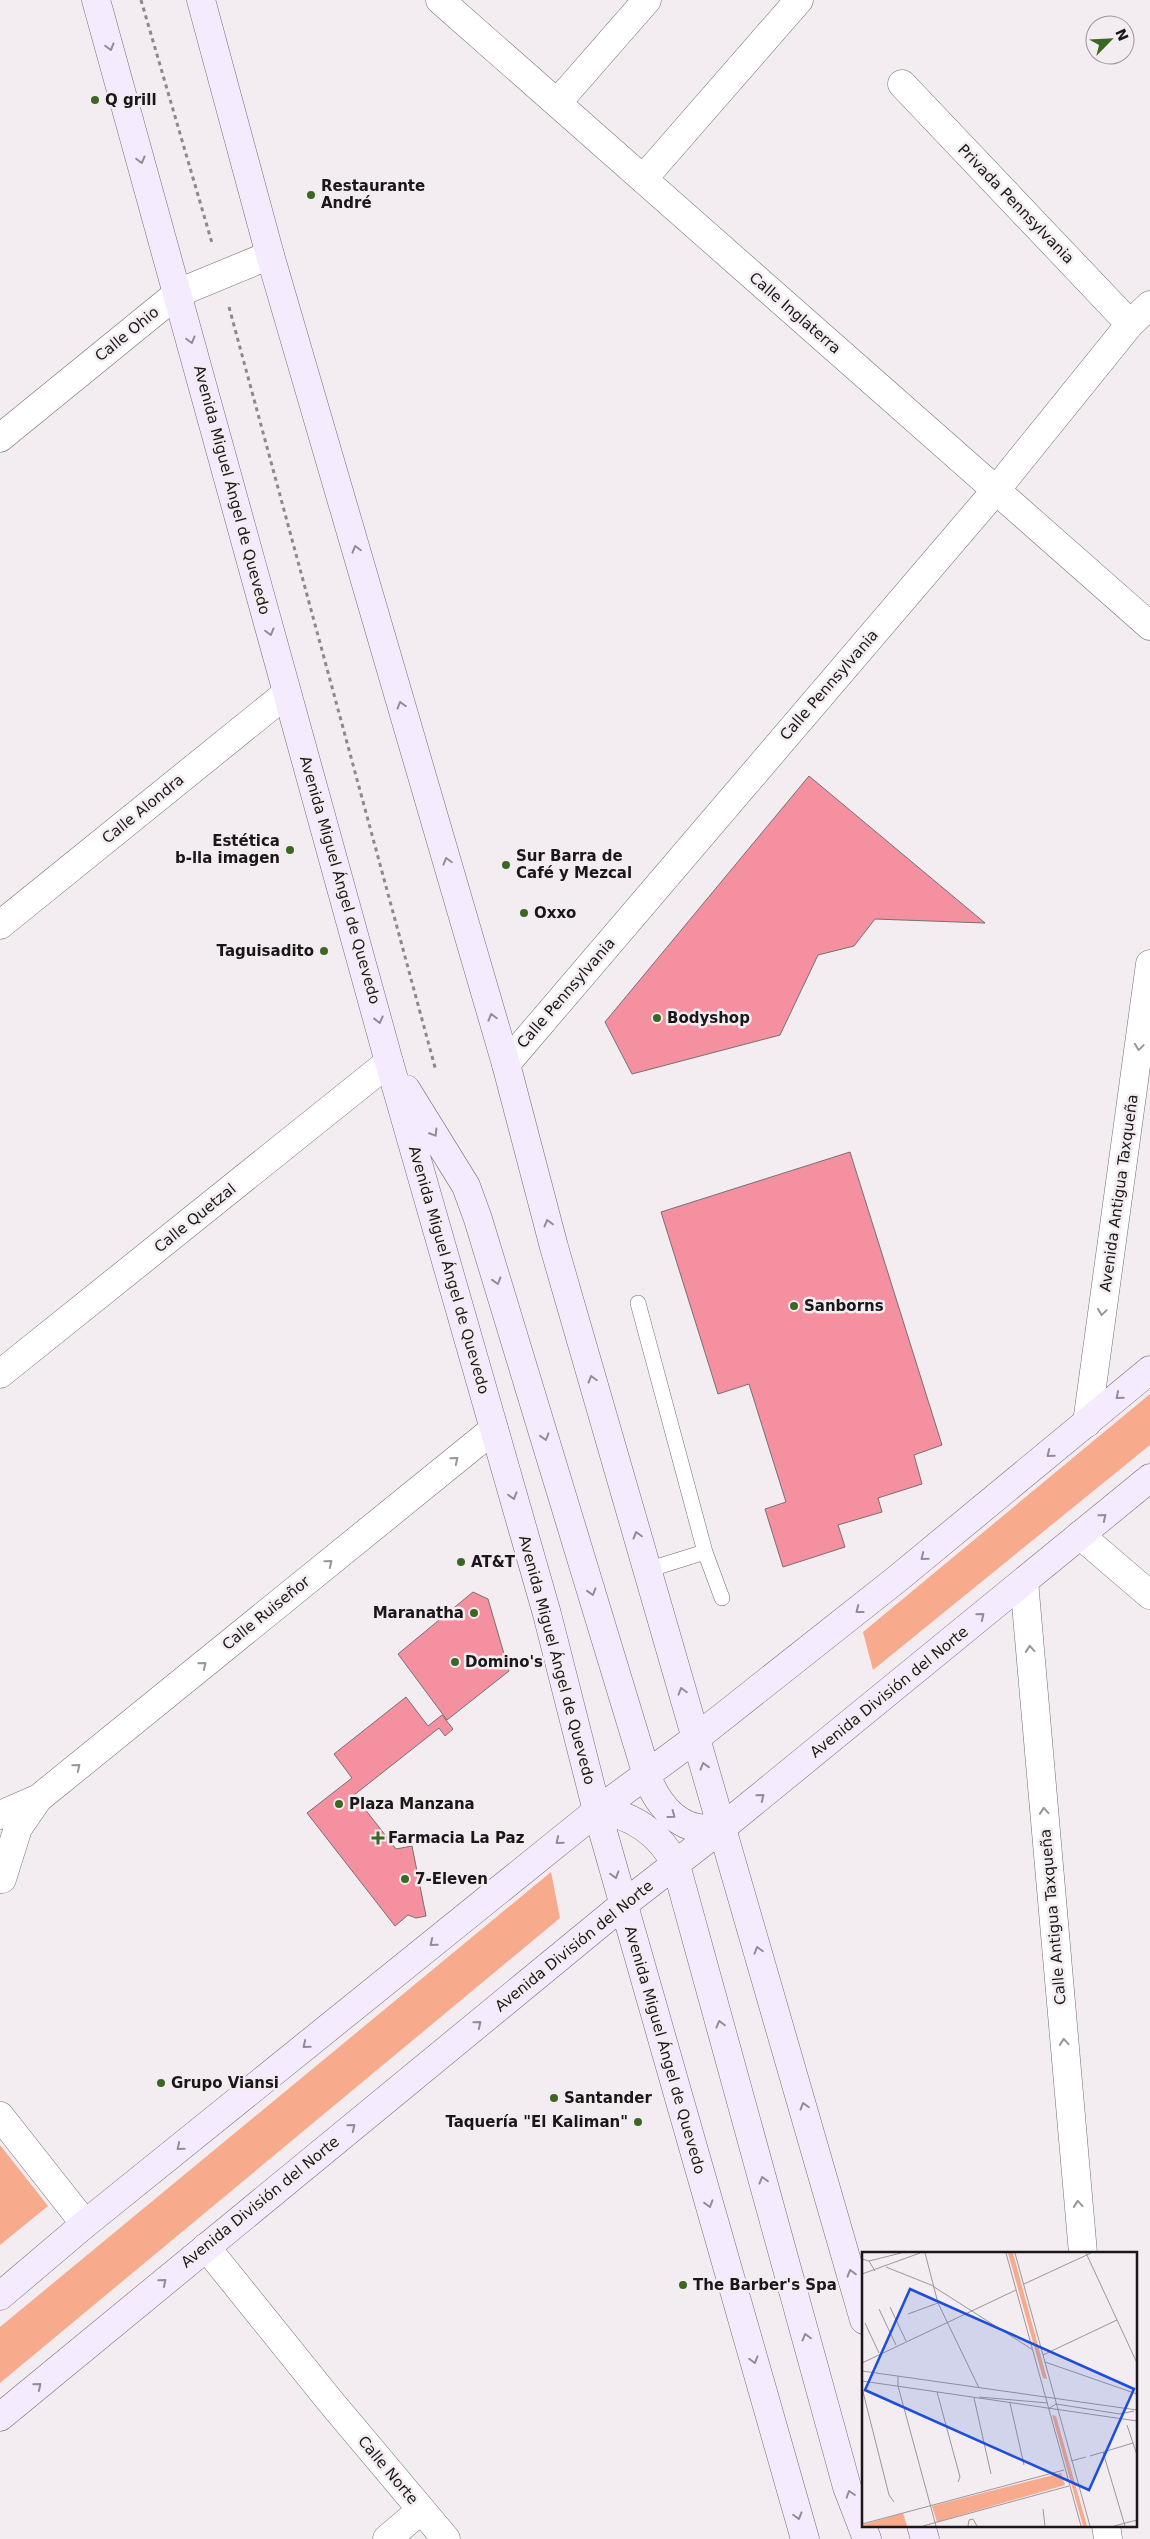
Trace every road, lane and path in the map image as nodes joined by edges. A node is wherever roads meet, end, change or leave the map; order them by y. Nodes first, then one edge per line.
1 (96, 0) edge
2 (141, 0) edge
3 (201, 0) edge
4 (440, 0) edge
5 (647, 0) edge
6 (799, 0) edge
7 (902, 84) dead end
8 (556, 103) junction
9 (643, 179) junction
10 (270, 255) junction
11 (220, 274) junction
12 (178, 293) junction
13 (1150, 304) edge
14 (1130, 324) junction
15 (0, 438) edge
16 (996, 490) junction
17 (1150, 626) edge
18 (287, 693) junction
19 (0, 925) edge
20 (1150, 964) edge
21 (389, 1062) junction
22 (506, 1064) junction
23 (438, 1078) dead end
24 (638, 1303) dead end
25 (1150, 1370) edge
26 (0, 1374) edge
27 (1088, 1422) junction
28 (494, 1429) junction
29 (1150, 1478) edge
30 (1080, 1535) junction
31 (705, 1552) junction
32 (647, 1570) junction
33 (1024, 1581) junction
34 (1150, 1595) edge
35 (722, 1598) dead end
36 (696, 1738) junction
37 (647, 1774) junction
38 (39, 1798) junction
39 (597, 1811) junction
40 (0, 1814) edge
41 (723, 1828) junction
42 (676, 1865) junction
43 (0, 1872) edge
44 (624, 1904) junction
45 (0, 2116) edge
46 (85, 2224) junction
47 (206, 2247) junction
48 (1083, 2252) edge
49 (0, 2296) edge
50 (862, 2313) edge
51 (0, 2417) edge
52 (421, 2510) junction
53 (921, 2526) edge
54 (1106, 2526) edge
55 (387, 2539) edge
56 (446, 2539) edge
57 (805, 2539) edge
58 (867, 2539) edge
59 (925, 2539) edge
60 (1108, 2539) edge

1 -> 12 main road, Avenida Miguel Ángel de Quevedo
2 - 11 path
3 - 10 main road
4 - 8 street, Calle Inglaterra
5 - 8 street
6 - 9 street
7 - 14 street, Privada Pennsylvania
8 - 9 street, Calle Inglaterra
9 - 16 street, Calle Inglaterra
10 - 11 street, Calle Ohio
22 -> 10 main road
11 - 12 street, Calle Ohio
11 - 23 path
12 - 15 street, Calle Ohio
12 -> 18 main road, Avenida Miguel Ángel de Quevedo
13 - 14 street, Calle Pennsylvania
14 - 16 street, Calle Pennsylvania
16 - 17 street, Calle Inglaterra
16 - 22 street, Calle Pennsylvania
18 - 19 street, Calle Alondra
18 -> 21 main road, Avenida Miguel Ángel de Quevedo
20 -> 27 street, Avenida Antigua Taxqueña
21 - 26 street, Calle Quetzal
21 - 28 main road, Avenida Miguel Ángel de Quevedo
21 -> 37 main road
32 -> 22 main road
24 - 31 lane
25 -> 27 main road
27 -> 36 main road
38 -> 28 street, Calle Ruiseñor
28 -> 39 main road, Avenida Miguel Ángel de Quevedo
30 -> 29 main road, Avenida División del Norte
30 - 33 main road, Avenida División del Norte
30 - 34 street
31 - 32 lane
31 - 35 lane
36 -> 32 main road
41 -> 33 main road, Avenida División del Norte
48 -> 33 street, Calle Antigua Taxqueña
36 - 37 main road
41 -> 36 main road
37 - 39 main road
37 -> 41 main road
38 - 40 street, Calle Ruiseñor
38 - 43 street, Calle Ruiseñor
39 - 42 main road
39 -> 44 main road, Avenida Miguel Ángel de Quevedo
39 -> 46 main road
41 - 42 main road, Avenida División del Norte
50 -> 41 main road
42 - 44 main road, Avenida División del Norte
58 -> 42 main road
47 -> 44 main road, Avenida División del Norte
44 -> 57 main road, Avenida Miguel Ángel de Quevedo
45 - 46 street
46 - 49 main road
51 -> 47 main road, Avenida División del Norte
47 - 52 street, Calle Norte
52 - 55 street
52 - 56 street, Calle Norte
53 - 59 main road
54 - 60 street

